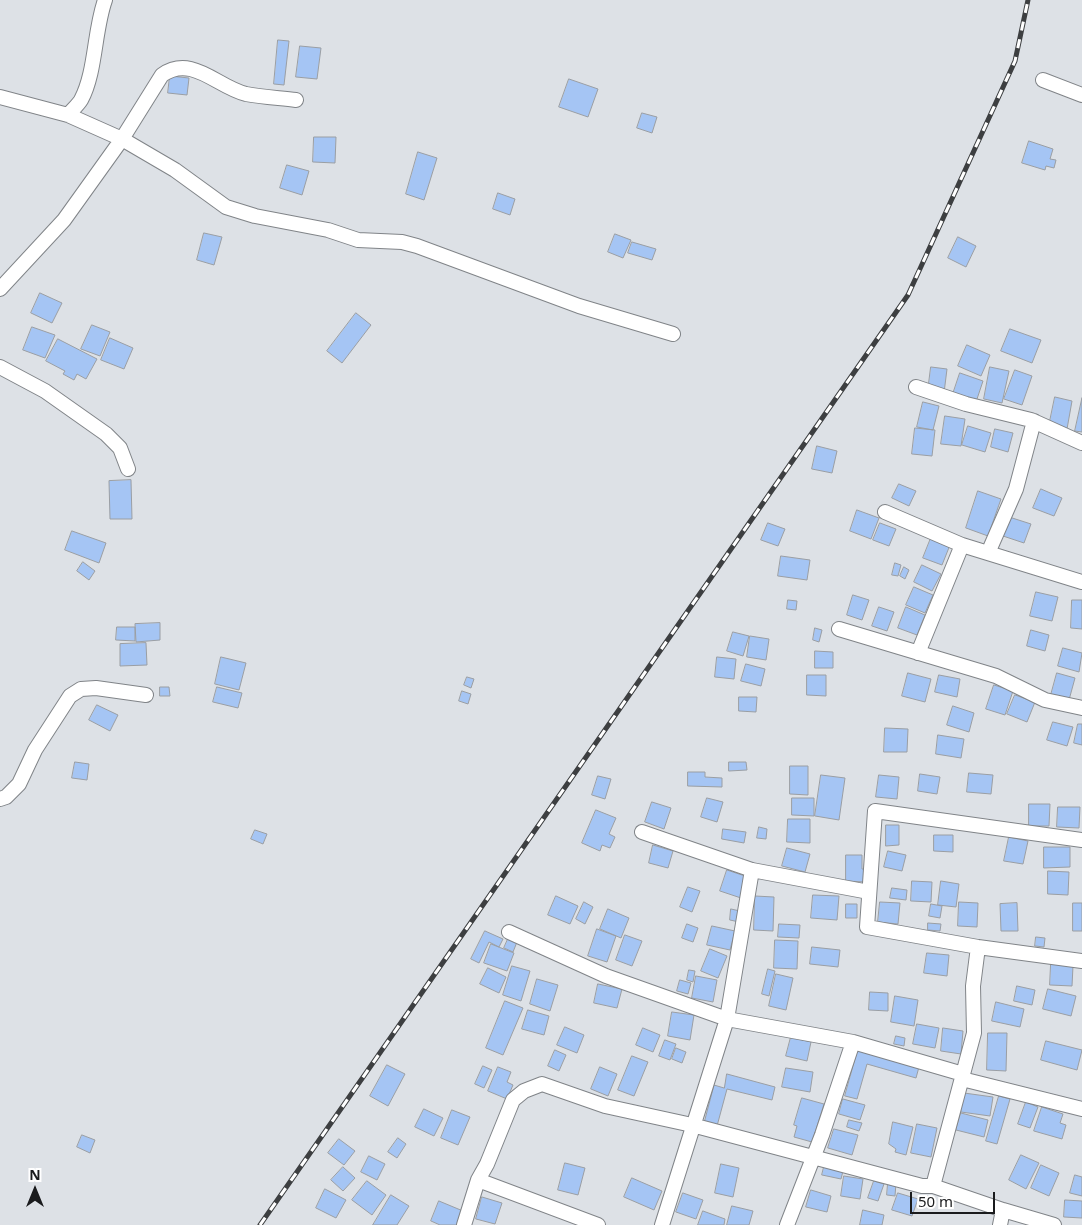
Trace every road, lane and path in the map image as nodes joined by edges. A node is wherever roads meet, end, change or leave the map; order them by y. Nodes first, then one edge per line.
1 (105, 0) edge
2 (1043, 80) dead end
3 (1082, 96) edge
4 (0, 97) edge
5 (296, 100) dead end
6 (68, 115) junction
7 (122, 139) junction
8 (0, 289) edge
9 (673, 334) dead end
10 (0, 367) edge
11 (916, 387) dead end
12 (1034, 421) junction
13 (1082, 443) edge
14 (128, 469) dead end
15 (885, 512) dead end
16 (962, 545) junction
17 (988, 553) junction
18 (1082, 582) edge
19 (839, 629) dead end
20 (918, 653) junction
21 (146, 695) dead end
22 (1082, 708) edge
23 (0, 799) edge
24 (642, 832) dead end
25 (1082, 840) edge
26 (752, 870) junction
27 (870, 892) junction
28 (509, 932) dead end
29 (978, 947) junction
30 (1082, 961) edge
31 (727, 1019) junction
32 (852, 1042) junction
33 (963, 1077) junction
34 (1082, 1109) edge
35 (692, 1125) junction
36 (811, 1158) junction
37 (478, 1180) junction
38 (933, 1186) junction
39 (1002, 1210) junction
40 (464, 1225) edge
41 (598, 1225) edge
42 (662, 1225) edge
43 (787, 1225) edge
44 (1000, 1225) edge
45 (1054, 1225) edge

1 - 6 street
2 - 3 street
4 - 6 street
5 - 7 street
6 - 7 street
7 - 8 street
7 - 9 street
10 - 14 street
11 - 12 street
12 - 13 street
12 - 17 street
15 - 16 street
16 - 17 street
16 - 20 street
17 - 18 street
19 - 20 street
20 - 22 street
21 - 23 street
24 - 26 street
25 - 27 street
26 - 27 street
26 - 31 street
27 - 29 street
28 - 31 street
29 - 30 street
29 - 33 street
31 - 32 street
31 - 35 street
32 - 33 street
32 - 36 street
33 - 34 street
33 - 38 street
35 - 36 street
35 - 37 street
35 - 42 street
36 - 38 street
36 - 43 street
37 - 40 street
37 - 41 street
38 - 39 street
39 - 44 street
39 - 45 street

